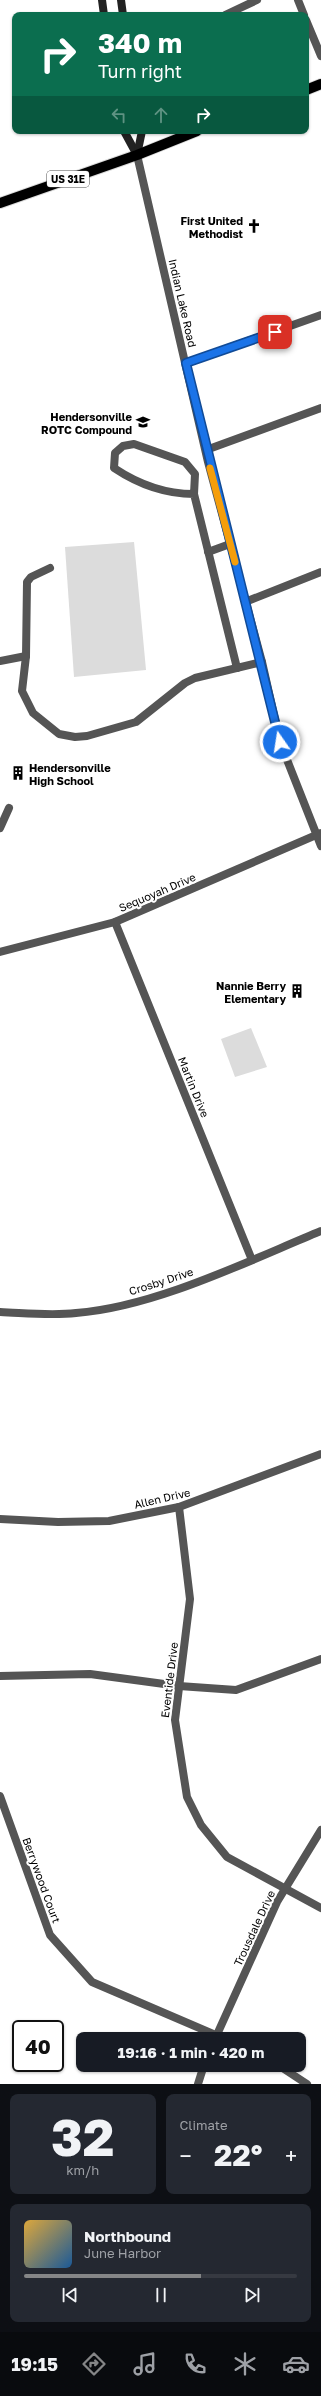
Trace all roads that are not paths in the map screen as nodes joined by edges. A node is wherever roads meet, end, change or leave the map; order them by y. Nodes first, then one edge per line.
1 (102, 0) edge
2 (121, 0) edge
3 (257, 0) edge
4 (298, 0) edge
5 (104, 12) edge
6 (123, 12) edge
7 (231, 12) edge
8 (303, 12) edge
9 (309, 27) edge
10 (321, 56) edge
11 (321, 84) edge
12 (309, 89) edge
13 (126, 134) edge
14 (141, 134) edge
15 (190, 134) edge
16 (137, 155) junction
17 (0, 203) edge
18 (321, 315) edge
19 (186, 363) junction
20 (321, 408) edge
21 (206, 450) junction
22 (194, 494) junction
23 (230, 544) junction
24 (208, 552) junction
25 (50, 568) dead end
26 (321, 572) edge
27 (246, 602) junction
28 (26, 656) junction
29 (0, 661) edge
30 (262, 662) junction
31 (237, 668) junction
32 (9, 808) dead end
33 (0, 828) edge
34 (319, 833) edge
35 (321, 846) edge
36 (115, 922) junction
37 (0, 952) edge
38 (321, 1231) edge
39 (252, 1260) junction
40 (0, 1312) edge
41 (321, 1454) edge
42 (179, 1507) junction
43 (0, 1519) edge
44 (321, 1659) edge
45 (0, 1676) edge
46 (179, 1686) junction
47 (0, 1796) edge
48 (321, 1830) edge
49 (285, 1888) junction
50 (321, 1908) edge
51 (205, 2032) edge
52 (218, 2032) edge
53 (202, 2072) edge
54 (289, 2072) edge
55 (198, 2084) edge
56 (307, 2084) edge

1 - 5 main road
2 - 6 main road
3 - 7 street
4 - 8 street
9 - 10 street
11 - 12 main road
13 - 16 main road
14 - 16 main road
15 - 16 main road, US 31E
16 - 17 main road, US 31E
16 - 19 street, Indian Lake Road
18 - 19 street
19 - 21 street, Indian Lake Road
20 - 21 street
21 - 23 street, Indian Lake Road
22 - 22 street
22 - 24 street
23 - 24 street
23 - 27 street, Indian Lake Road
24 - 31 street
25 - 28 street
26 - 27 street
27 - 30 street, Indian Lake Road
28 - 29 street
28 - 31 street
30 - 31 street
30 - 34 street, Indian Lake Road
32 - 33 street
34 - 35 street, Indian Lake Road
34 - 36 street, Sequoyah Drive
36 - 37 street, Sequoyah Drive
36 - 39 street, Martin Drive
38 - 39 street, Crosby Drive
39 - 40 street, Crosby Drive
41 - 42 street, Allen Drive
42 - 43 street, Allen Drive
42 - 46 street, Eventide Drive
44 - 46 street
45 - 46 street
46 - 49 street, Eventide Drive
47 - 51 street, Berrywood Court
48 - 49 street, Trousdale Drive
49 - 50 street, Eventide Drive
49 - 52 street, Trousdale Drive
53 - 55 street
54 - 56 street

